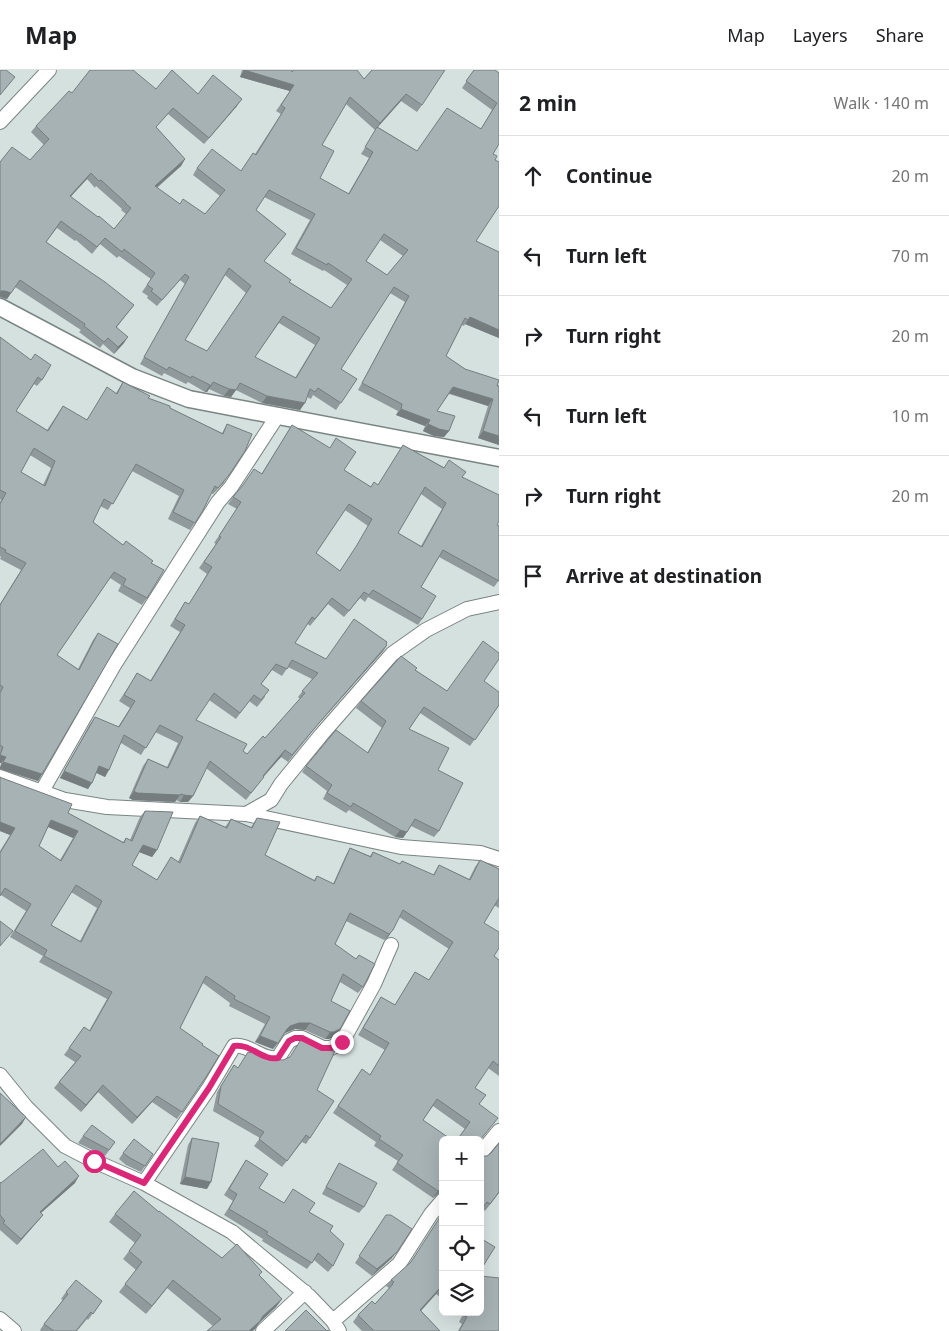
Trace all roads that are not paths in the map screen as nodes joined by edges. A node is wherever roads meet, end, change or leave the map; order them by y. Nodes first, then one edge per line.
1 (49, 70) edge
2 (0, 122) edge
3 (0, 307) edge
4 (278, 415) junction
5 (499, 458) edge
6 (499, 602) edge
7 (0, 777) edge
8 (42, 791) junction
9 (246, 814) junction
10 (499, 859) edge
11 (391, 945) dead end
12 (0, 1076) edge
13 (499, 1131) edge
14 (484, 1149) edge
15 (144, 1183) junction
16 (439, 1205) edge
17 (304, 1292) junction
18 (0, 1319) edge
19 (336, 1326) edge
20 (14, 1331) edge
21 (263, 1331) edge

1 - 2 street
3 - 4 street
4 - 5 street
4 - 8 street
6 - 9 street
7 - 8 street
8 - 9 street
9 - 10 street
11 - 15 street
12 - 15 street
13 - 14 street
15 - 17 street
16 - 19 street
17 - 19 street
17 - 21 street
18 - 20 street

